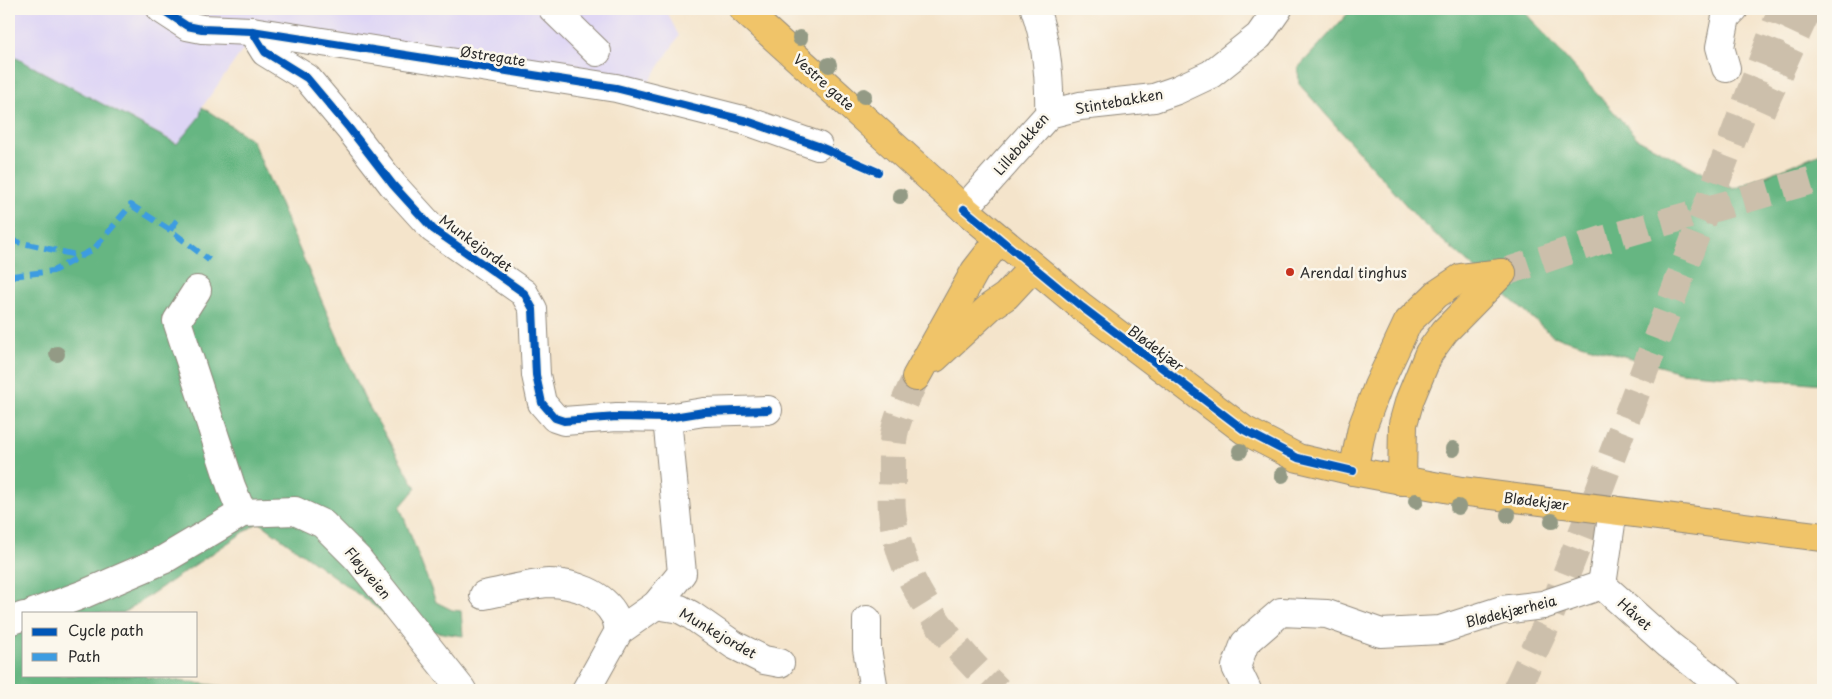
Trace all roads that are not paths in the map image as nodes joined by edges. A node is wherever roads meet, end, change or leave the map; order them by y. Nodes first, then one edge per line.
1 (161, 9) edge
2 (554, 9) edge
3 (743, 9) edge
4 (1035, 9) edge
5 (1278, 9) edge
6 (1734, 9) edge
7 (240, 23) edge
8 (597, 52) dead end
9 (1726, 68) dead end
10 (1049, 114) junction
11 (818, 146) dead end
12 (905, 155) joint
13 (964, 209) junction
14 (1000, 240) junction
15 (1033, 267) junction
16 (197, 290) dead end
17 (768, 410) dead end
18 (667, 418) junction
19 (1353, 471) junction
20 (1402, 481) junction
21 (1612, 510) junction
22 (242, 513) junction
23 (1823, 537) edge
24 (1602, 585) junction
25 (484, 595) dead end
26 (656, 605) junction
27 (35, 612) edge
28 (22, 617) edge
29 (867, 620) dead end
30 (9, 621) edge
31 (619, 631) junction
32 (780, 663) dead end
33 (462, 690) edge
34 (586, 690) edge
35 (874, 690) edge
36 (1247, 690) edge
37 (1727, 690) edge

1 - 7 street, Østregate
2 - 8 street
3 - 12 main road, Vestre gate
4 - 10 street, Lillebakken
5 - 10 street, Stintebakken
6 - 9 street
7 - 11 street, Østregate
7 - 18 street, Munkejordet
10 - 13 street, Lillebakken
12 - 13 main road, Blødekjær
13 - 14 main road, Blødekjær
14 - 15 main road, Blødekjær
14 - 15 main road
15 - 19 main road, Blødekjær
16 - 22 street
17 - 18 street, Munkejordet
18 - 26 street
19 - 20 main road, Blødekjær
19 - 20 main road
20 - 21 main road, Blødekjær
21 - 23 main road, Blødekjær
21 - 24 street
22 - 27 street, Fløyveien
22 - 33 street, Fløyveien
24 - 36 street, Blødekjærheia
24 - 37 street, Håvet
25 - 31 street
26 - 31 street
26 - 32 street, Munkejordet
28 - 30 street
29 - 35 street
31 - 34 street

